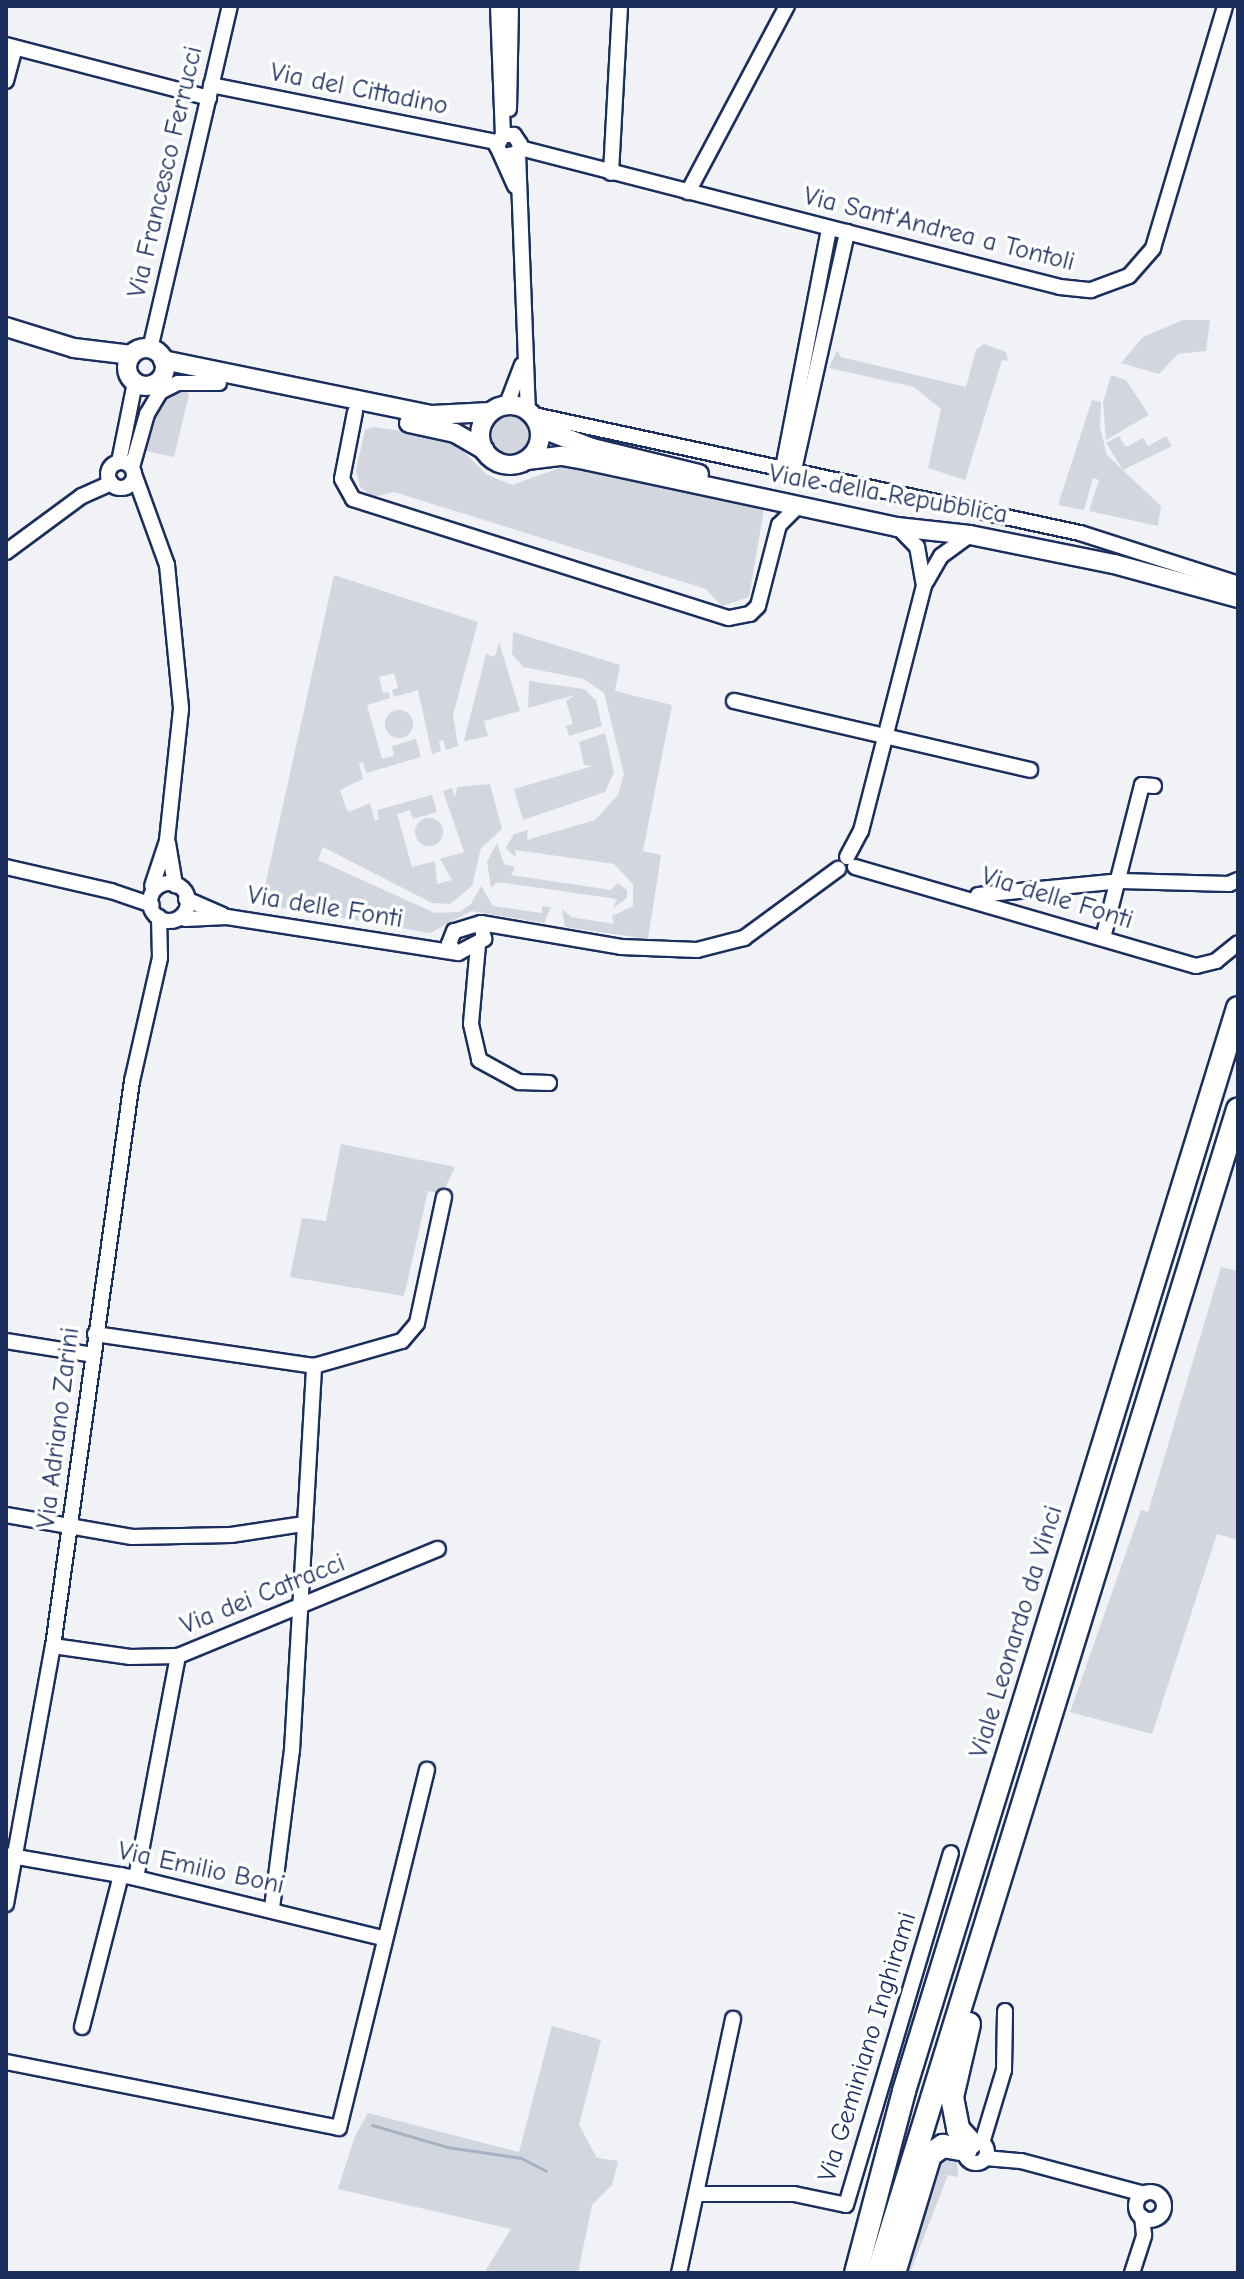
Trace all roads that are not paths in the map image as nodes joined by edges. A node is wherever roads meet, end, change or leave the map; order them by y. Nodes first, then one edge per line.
1 (230, 6) edge
2 (498, 6) edge
3 (511, 6) edge
4 (620, 6) edge
5 (787, 6) edge
6 (1225, 6) edge
7 (10, 46) edge
8 (6, 81) edge
9 (210, 92) junction
10 (502, 93) junction
11 (509, 109) junction
12 (509, 145) junction
13 (611, 173) junction
14 (688, 192) junction
15 (829, 228) junction
16 (847, 232) junction
17 (822, 265) junction
18 (839, 267) junction
19 (6, 327) edge
20 (6, 336) edge
21 (29, 337) junction
22 (524, 361) junction
23 (145, 365) junction
24 (219, 383) junction
25 (499, 408) junction
26 (355, 412) junction
27 (534, 418) junction
28 (484, 450) junction
29 (527, 460) junction
30 (129, 468) junction
31 (789, 469) junction
32 (118, 485) junction
33 (767, 500) junction
34 (799, 505) junction
35 (779, 525) junction
36 (897, 527) junction
37 (155, 528) junction
38 (970, 535) junction
39 (6, 552) edge
40 (924, 586) junction
41 (1237, 588) edge
42 (734, 701) dead end
43 (888, 735) junction
44 (1030, 770) dead end
45 (1154, 786) dead end
46 (167, 841) junction
47 (847, 864) junction
48 (6, 867) edge
49 (1121, 881) junction
50 (1235, 884) edge
51 (175, 885) junction
52 (966, 896) junction
53 (186, 899) junction
54 (154, 900) junction
55 (227, 917) junction
56 (182, 921) junction
57 (481, 923) junction
58 (454, 931) junction
59 (524, 931) junction
60 (1103, 938) junction
61 (481, 942) junction
62 (1238, 943) edge
63 (416, 947) junction
64 (456, 952) junction
65 (160, 958) junction
66 (471, 977) junction
67 (1238, 1008) edge
68 (549, 1083) dead end
69 (1238, 1109) edge
70 (444, 1197) dead end
71 (95, 1334) junction
72 (6, 1341) edge
73 (93, 1355) junction
74 (314, 1366) junction
75 (6, 1515) edge
76 (304, 1524) junction
77 (71, 1525) junction
78 (438, 1549) dead end
79 (299, 1607) junction
80 (53, 1646) junction
81 (178, 1656) junction
82 (427, 1770) dead end
83 (951, 1853) dead end
84 (12, 1856) edge
85 (121, 1875) junction
86 (136, 1878) junction
87 (6, 1904) edge
88 (272, 1908) junction
89 (383, 1938) junction
90 (977, 1951) junction
91 (1005, 2011) dead end
92 (733, 2019) dead end
93 (82, 2027) dead end
94 (6, 2062) edge
95 (978, 2149) junction
96 (883, 2175) junction
97 (699, 2194) junction
98 (1140, 2198) junction
99 (1142, 2217) junction
100 (894, 2222) junction
101 (679, 2273) edge
102 (846, 2273) edge
103 (856, 2273) edge
104 (878, 2273) edge
105 (886, 2273) edge
106 (894, 2273) edge
107 (1132, 2273) edge

1 - 9 street, Via Francesco Ferrucci
2 - 10 street
3 - 11 street
4 - 13 street
5 - 14 street
6 - 16 street, Via Sant'Andrea a Tontoli
7 - 8 street
7 - 9 street, Via del Cittadino
9 - 12 street, Via del Cittadino
9 - 23 street, Via Francesco Ferrucci
10 - 11 street
10 - 12 street
11 - 12 street
12 - 13 street, Via del Cittadino
12 - 22 street
13 - 14 street, Via del Cittadino
14 - 15 street, Via Sant'Andrea a Tontoli
15 - 16 street, Via Sant'Andrea a Tontoli
15 - 17 street
16 - 18 street
17 - 18 street
17 - 31 street
18 - 31 street
19 - 21 main road
20 - 21 main road
21 - 23 main road
22 - 25 street
22 - 27 street
23 - 24 main road, Viale della Repubblica
23 - 25 main road, Viale della Repubblica
23 - 30 street, Via Francesco Ferrucci
24 - 26 main road, Viale della Repubblica
24 - 30 street
25 - 27 main road, Viale della Repubblica
25 - 28 main road
26 - 28 main road, Viale della Repubblica
26 - 35 street
27 - 29 main road
27 - 31 street, Viale della Repubblica
27 - 41 main road, Viale della Repubblica
28 - 29 main road, Viale della Repubblica
29 - 33 main road, Viale della Repubblica
30 - 32 street, Via Francesco Ferrucci
30 - 32 street, Via Francesco Ferrucci
30 - 37 street
31 - 41 street, Viale della Repubblica
32 - 37 street
32 - 39 street, Via Francesco Ferrucci
33 - 34 main road, Viale della Repubblica
33 - 35 street
34 - 35 street
34 - 36 main road, Viale della Repubblica
36 - 38 main road, Viale della Repubblica
36 - 40 street
37 - 46 street
38 - 40 street
38 - 41 main road, Viale della Repubblica
40 - 43 street
42 - 43 street
43 - 44 street
43 - 47 street
45 - 49 street
46 - 51 street
46 - 54 street
47 - 52 street, Via delle Fonti
47 - 59 street, Via delle Fonti
48 - 54 street
49 - 50 street
49 - 52 street
49 - 60 street
51 - 53 street
51 - 54 street
52 - 60 street, Via delle Fonti
53 - 55 street, Via delle Fonti
53 - 56 street
54 - 56 street, Via delle Fonti
54 - 65 street
55 - 56 street, Via delle Fonti
55 - 63 street, Via delle Fonti
56 - 65 street
57 - 58 street, Via delle Fonti
57 - 59 street, Via delle Fonti
57 - 61 street
58 - 63 street, Via delle Fonti
58 - 64 street
59 - 61 street, Via delle Fonti
60 - 62 street, Via delle Fonti
61 - 64 street, Via delle Fonti
61 - 66 street
63 - 64 street, Via delle Fonti
64 - 66 street
65 - 71 street, Via Adriano Zarini
66 - 68 street
67 - 96 highway, Viale Leonardo da Vinci
69 - 90 highway
70 - 74 street
71 - 73 street, Via Adriano Zarini
71 - 74 street
72 - 73 street
73 - 77 street, Via Adriano Zarini
74 - 76 street
75 - 77 street
76 - 77 street
76 - 79 street
77 - 80 street, Via Adriano Zarini
78 - 79 street, Via dei Catracci
79 - 81 street, Via dei Catracci
79 - 88 street
80 - 81 street, Via dei Catracci
80 - 84 street, Via Adriano Zarini
81 - 86 street
82 - 89 street
83 - 97 street, Via Geminiano Inghirami
84 - 85 street, Via Emilio Boni
84 - 87 street, Via Adriano Zarini
85 - 86 street, Via Emilio Boni
85 - 93 street
86 - 88 street, Via Emilio Boni
88 - 89 street, Via Emilio Boni
89 - 94 street
90 - 95 highway
90 - 100 highway
91 - 95 street
92 - 97 street
95 - 98 street
95 - 106 highway
96 - 102 highway
96 - 103 highway, Viale Leonardo da Vinci
97 - 101 street
98 - 99 street
98 - 99 street
99 - 107 street
100 - 104 highway
100 - 105 highway

